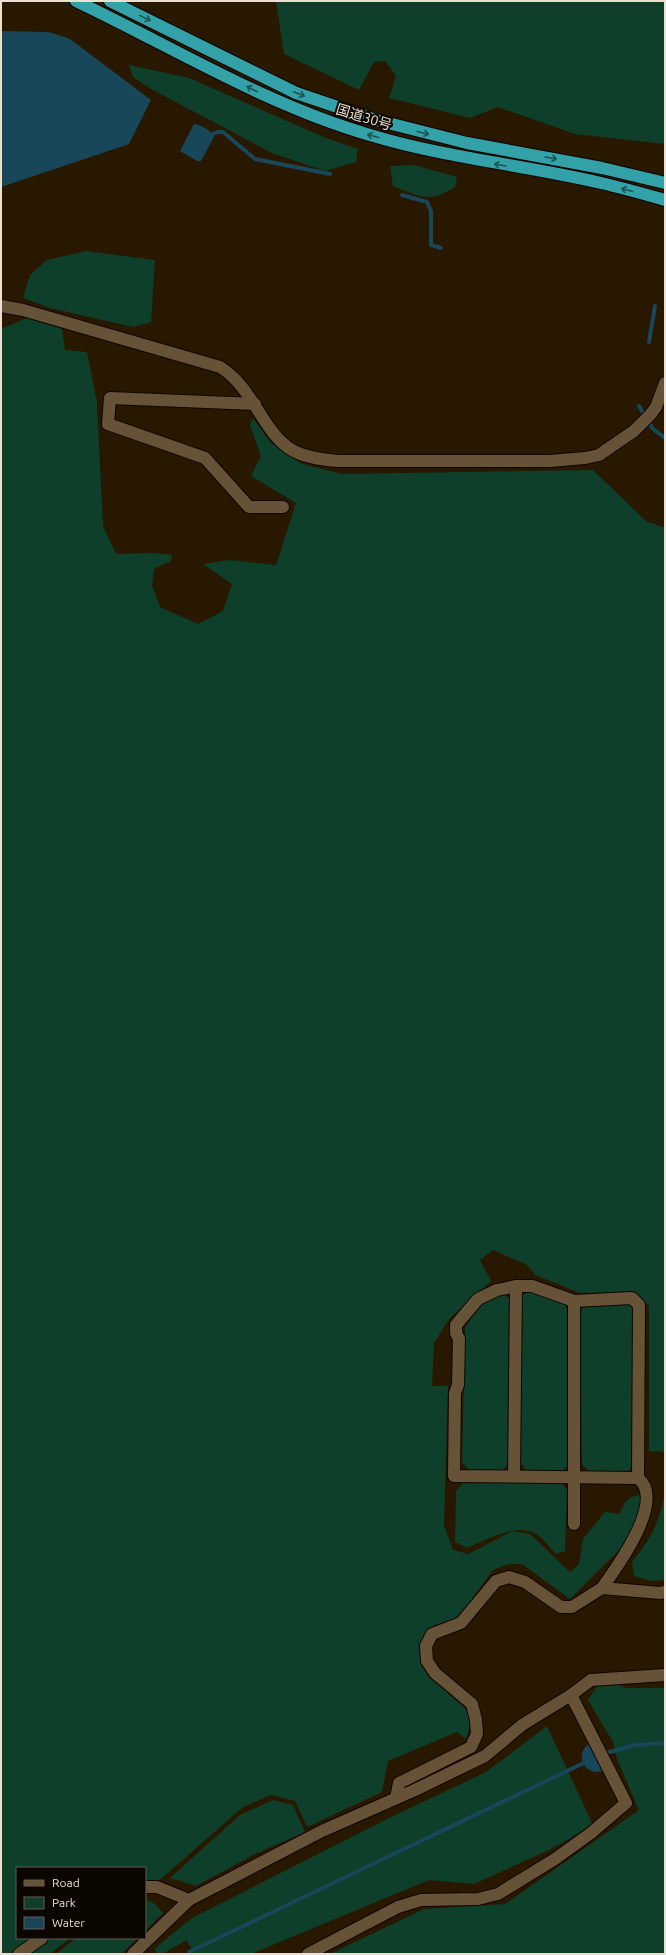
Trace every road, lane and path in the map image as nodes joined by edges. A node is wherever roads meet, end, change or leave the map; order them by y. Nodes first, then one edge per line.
1 (76, 1) edge
2 (110, 1) edge
3 (665, 183) edge
4 (665, 200) edge
5 (1, 306) edge
6 (665, 383) edge
7 (255, 404) junction
8 (283, 507) dead end
9 (516, 1286) junction
10 (574, 1301) junction
11 (514, 1476) junction
12 (574, 1478) junction
13 (638, 1478) junction
14 (574, 1524) dead end
15 (602, 1588) junction
16 (665, 1592) edge
17 (665, 1675) edge
18 (570, 1695) junction
19 (396, 1798) junction
20 (146, 1887) edge
21 (189, 1900) junction
22 (41, 1939) edge
23 (19, 1954) edge
24 (132, 1954) edge
25 (308, 1954) edge

4 -> 1 highway, 国道30号
2 -> 3 highway, 国道30号
5 - 7 street
6 - 7 street
7 - 8 street
9 - 10 street
9 - 11 street
9 - 11 street
10 - 12 street
10 - 13 street
11 - 12 street
12 - 13 street
12 - 14 street
13 - 15 street
15 - 16 street
15 - 19 street
17 - 18 street
18 - 19 street
18 - 25 street
19 - 21 street
20 - 21 street
21 - 24 street
22 - 23 street

